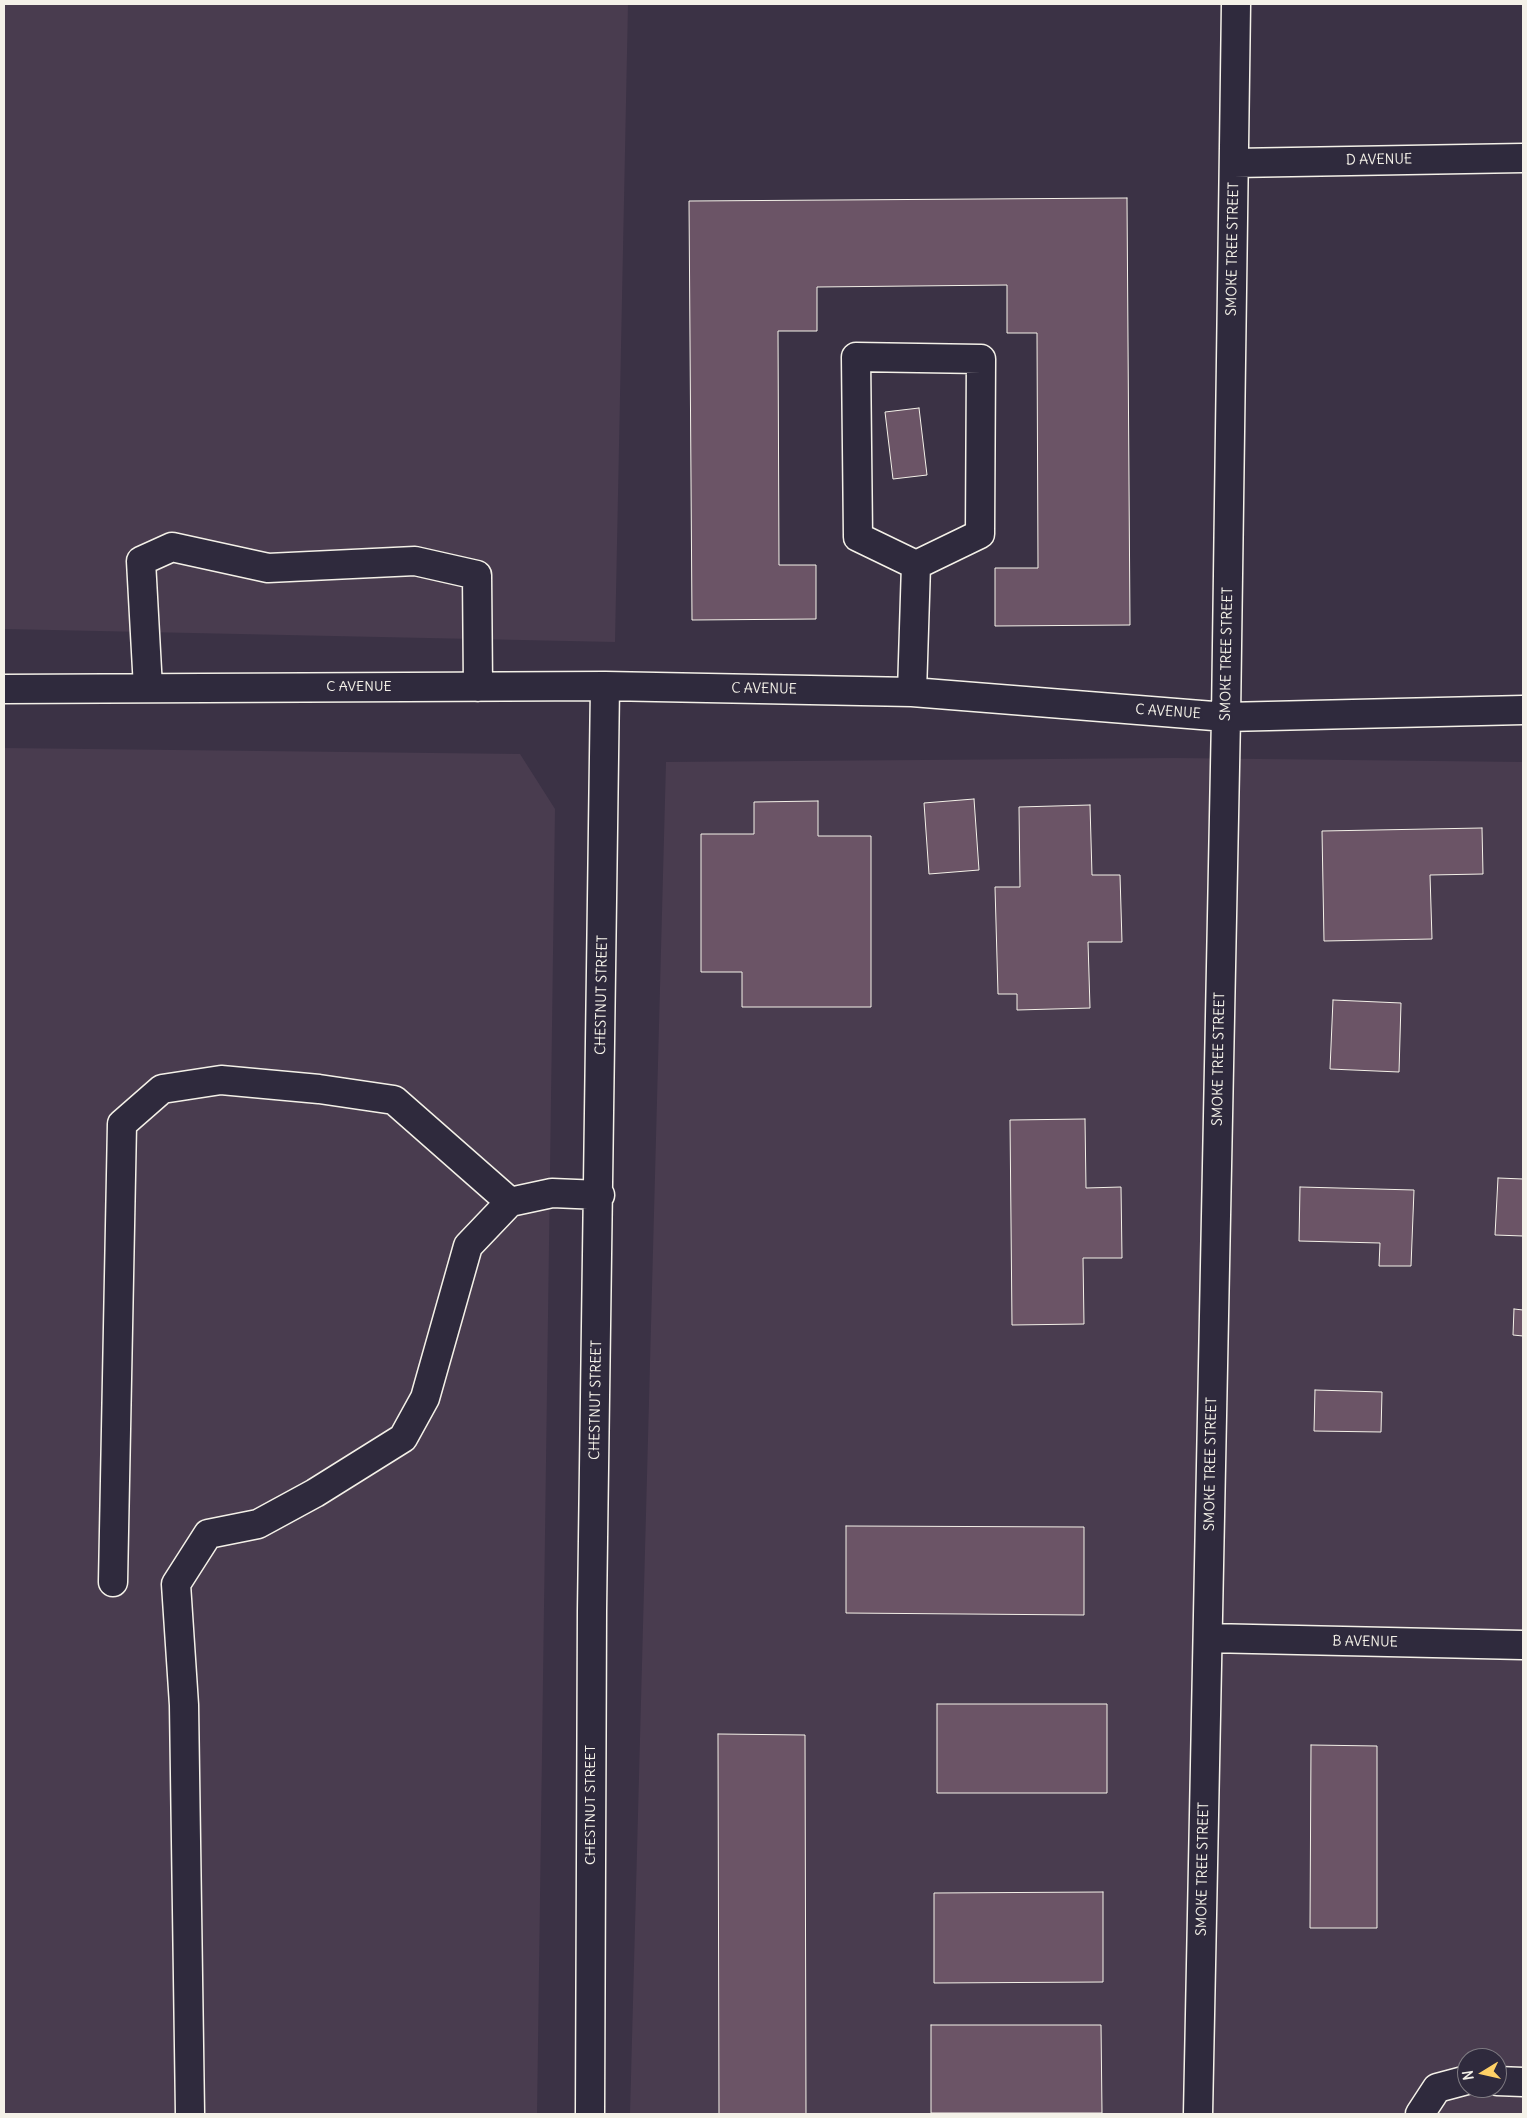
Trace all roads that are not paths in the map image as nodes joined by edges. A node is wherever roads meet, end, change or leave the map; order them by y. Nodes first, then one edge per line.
1 (1236, 4) edge
2 (1523, 158) edge
3 (1234, 163) junction
4 (916, 565) junction
5 (605, 686) junction
6 (478, 687) junction
7 (4, 688) edge
8 (148, 688) junction
9 (912, 692) junction
10 (1523, 710) edge
11 (1226, 716) junction
12 (600, 1195) junction
13 (510, 1202) junction
14 (112, 1582) dead end
15 (1208, 1638) junction
16 (1523, 1645) edge
17 (1507, 2081) edge
18 (1523, 2082) edge
19 (1457, 2083) edge
20 (190, 2114) edge
21 (590, 2114) edge
22 (1198, 2114) edge
23 (1420, 2114) edge

1 - 3 street, SMOKE TREE STREET
2 - 3 street, D AVENUE
3 - 11 street, SMOKE TREE STREET
4 - 4 street
4 - 9 street
5 - 6 street, C AVENUE
5 - 9 street, C AVENUE
5 - 12 street, CHESTNUT STREET
6 - 8 street, C AVENUE
6 - 8 street
7 - 8 street, C AVENUE
9 - 11 street, C AVENUE
10 - 11 street, C AVENUE
11 - 15 street, SMOKE TREE STREET
12 - 13 street
12 - 21 street, CHESTNUT STREET
13 - 14 street
13 - 20 street
15 - 16 street, B AVENUE
15 - 22 street, SMOKE TREE STREET
17 - 18 street
19 - 23 street

